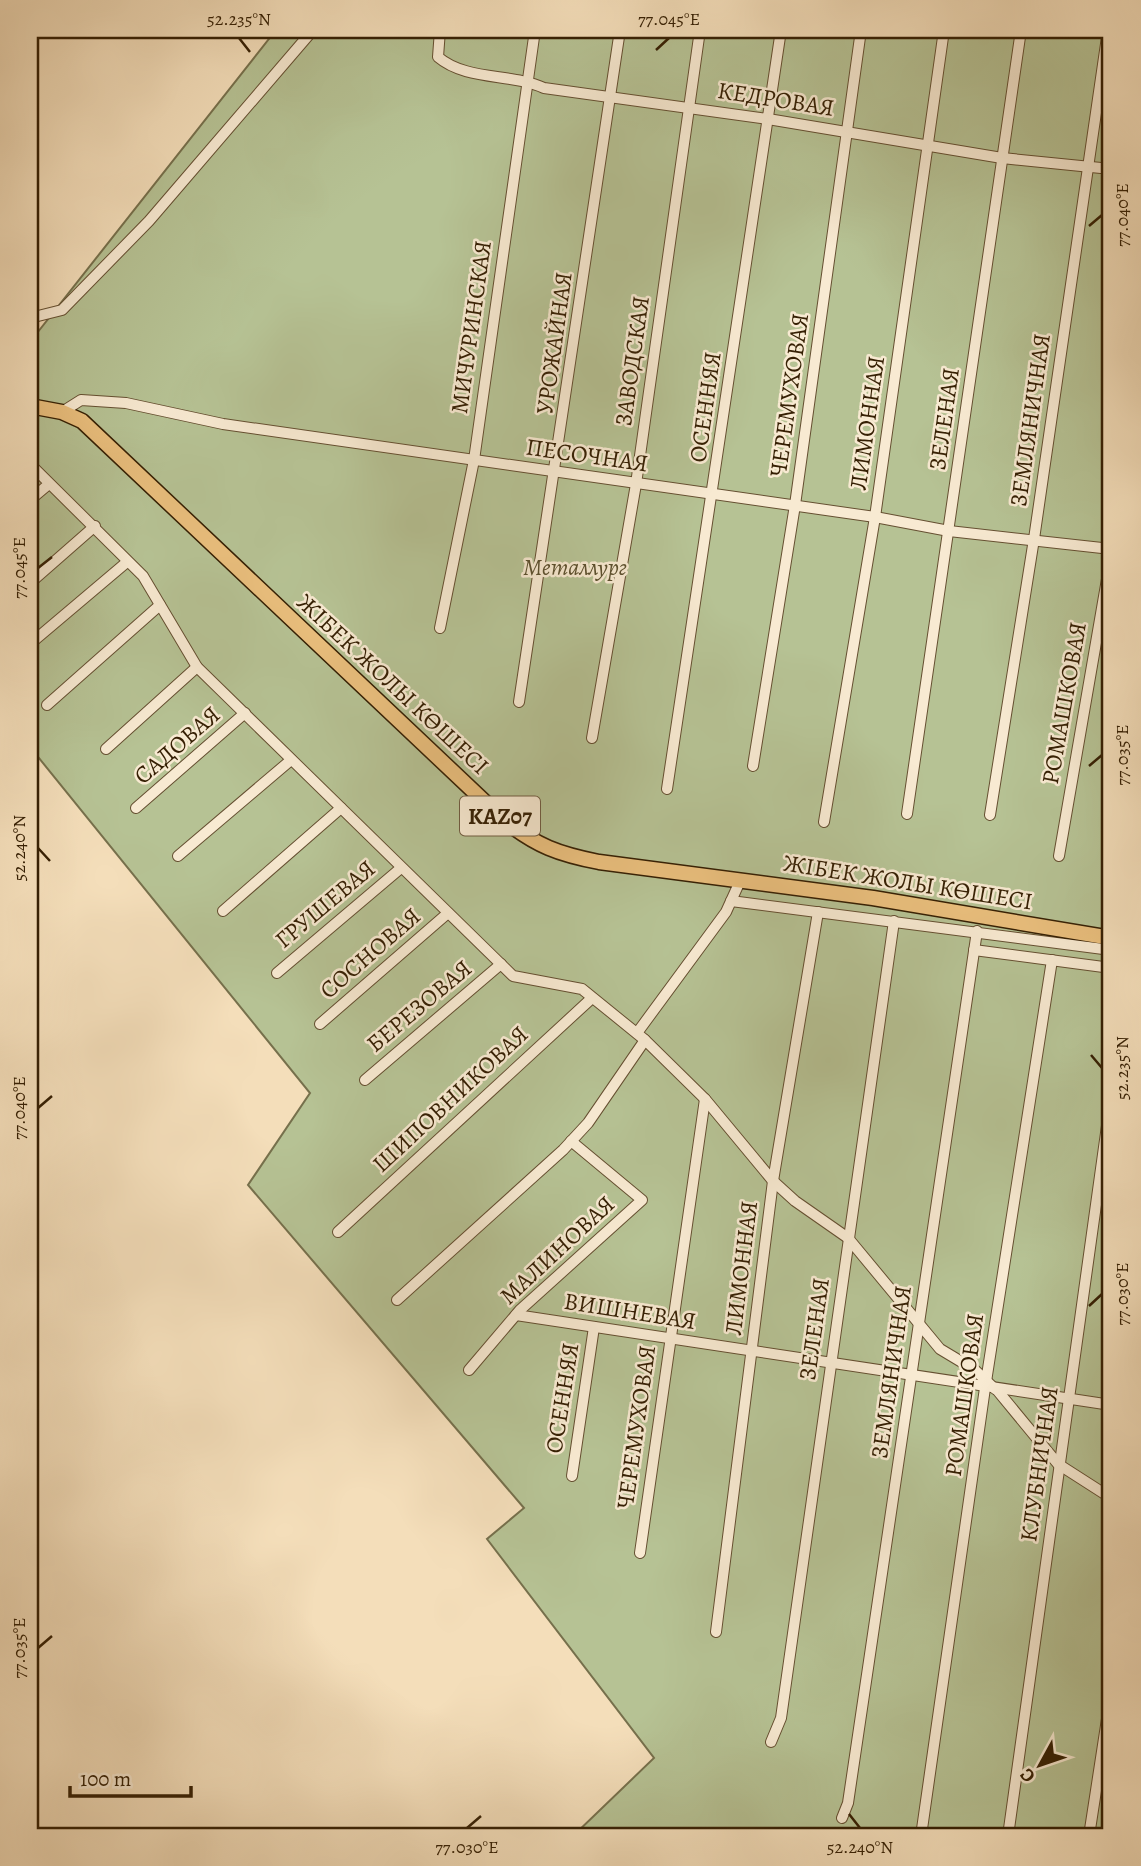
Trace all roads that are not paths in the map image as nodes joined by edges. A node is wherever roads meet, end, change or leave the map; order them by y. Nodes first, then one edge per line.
1 (313, 30) edge
2 (440, 30) edge
3 (535, 30) edge
4 (620, 30) edge
5 (700, 30) edge
6 (781, 30) edge
7 (861, 30) edge
8 (944, 30) edge
9 (1021, 30) edge
10 (1108, 30) edge
11 (528, 81) junction
12 (611, 99) junction
13 (689, 107) junction
14 (768, 119) junction
15 (847, 131) junction
16 (928, 143) junction
17 (1002, 158) junction
18 (1088, 166) junction
19 (1111, 169) edge
20 (30, 318) edge
21 (30, 406) edge
22 (61, 412) junction
23 (474, 460) junction
24 (30, 464) edge
25 (556, 473) junction
26 (48, 484) junction
27 (636, 484) junction
28 (713, 494) junction
29 (30, 500) edge
30 (795, 505) junction
31 (875, 517) junction
32 (95, 526) junction
33 (949, 531) junction
34 (1034, 539) junction
35 (1111, 549) edge
36 (1111, 556) edge
37 (127, 562) junction
38 (30, 583) edge
39 (160, 605) junction
40 (440, 628) dead end
41 (30, 644) edge
42 (197, 667) junction
43 (519, 702) dead end
44 (47, 705) dead end
45 (245, 713) junction
46 (592, 738) dead end
47 (106, 750) dead end
48 (291, 760) junction
49 (753, 766) dead end
50 (667, 789) dead end
51 (136, 808) dead end
52 (341, 808) junction
53 (906, 814) dead end
54 (990, 815) dead end
55 (824, 822) dead end
56 (178, 856) dead end
57 (1059, 856) dead end
58 (401, 867) junction
59 (741, 879) junction
60 (731, 901) junction
61 (223, 912) dead end
62 (818, 912) junction
63 (448, 913) junction
64 (894, 921) junction
65 (977, 932) junction
66 (1111, 938) edge
67 (974, 950) junction
68 (1111, 950) edge
69 (1052, 960) junction
70 (501, 964) junction
71 (1111, 968) edge
72 (276, 973) dead end
73 (592, 998) junction
74 (320, 1024) dead end
75 (641, 1036) junction
76 (365, 1080) dead end
77 (1111, 1097) edge
78 (705, 1100) junction
79 (571, 1141) junction
80 (774, 1181) junction
81 (338, 1232) dead end
82 (848, 1238) junction
83 (397, 1300) dead end
84 (516, 1315) junction
85 (919, 1324) junction
86 (594, 1327) junction
87 (670, 1339) junction
88 (752, 1351) junction
89 (830, 1364) junction
90 (469, 1370) dead end
91 (912, 1376) junction
92 (991, 1386) junction
93 (1069, 1399) junction
94 (1111, 1405) edge
95 (1058, 1464) junction
96 (572, 1476) dead end
97 (1111, 1498) edge
98 (640, 1553) dead end
99 (716, 1632) dead end
100 (1111, 1693) edge
101 (771, 1742) dead end
102 (842, 1818) dead end
103 (921, 1836) edge
104 (1008, 1836) edge
105 (1089, 1836) edge

1 - 20 street
2 - 11 street, КЕДРОВАЯ
3 - 11 street, МИЧУРИНСКАЯ
4 - 12 street, УРОЖАЙНАЯ
5 - 13 street, ЗАВОДСКАЯ
6 - 14 street, ОСЕННЯЯ
7 - 15 street, ЧЕРЕМУХОВАЯ
8 - 16 street, ЛИМОННАЯ
9 - 17 street, ЗЕЛЕНАЯ
10 - 18 street, ЗЕМЛЯНИЧНАЯ
11 - 12 street, КЕДРОВАЯ
11 - 23 street, МИЧУРИНСКАЯ
12 - 13 street, КЕДРОВАЯ
12 - 25 street, УРОЖАЙНАЯ
13 - 14 street, КЕДРОВАЯ
13 - 27 street, ЗАВОДСКАЯ
14 - 15 street, КЕДРОВАЯ
14 - 28 street, ОСЕННЯЯ
15 - 16 street, КЕДРОВАЯ
15 - 30 street, ЧЕРЕМУХОВАЯ
16 - 17 street, КЕДРОВАЯ
16 - 31 street, ЛИМОННАЯ
17 - 18 street, КЕДРОВАЯ
17 - 33 street, ЗЕЛЕНАЯ
18 - 19 street, КЕДРОВАЯ
18 - 34 street, ЗЕМЛЯНИЧНАЯ
21 - 22 highway, ЖІБЕК ЖОЛЫ КӨШЕСІ / KAZ07
22 - 23 street, ПЕСОЧНАЯ
22 - 59 highway, ЖІБЕК ЖОЛЫ КӨШЕСІ / KAZ07
23 - 25 street, ПЕСОЧНАЯ
23 - 40 street, МИЧУРИНСКАЯ
24 - 26 street
25 - 27 street, ПЕСОЧНАЯ
25 - 43 street, УРОЖАЙНАЯ
26 - 29 street
26 - 32 street
27 - 28 street, ПЕСОЧНАЯ
27 - 46 street, ЗАВОДСКАЯ
28 - 30 street, ПЕСОЧНАЯ
28 - 50 street, ОСЕННЯЯ
30 - 31 street, ПЕСОЧНАЯ
30 - 49 street, ЧЕРЕМУХОВАЯ
31 - 33 street, ПЕСОЧНАЯ
31 - 55 street, ЛИМОННАЯ
32 - 37 street
32 - 38 street
33 - 34 street, ПЕСОЧНАЯ
33 - 53 street, ЗЕЛЕНАЯ
34 - 35 street, ПЕСОЧНАЯ
34 - 54 street, ЗЕМЛЯНИЧНАЯ
36 - 57 street, РОМАШКОВАЯ
37 - 39 street
37 - 41 street
39 - 42 street
39 - 44 street
42 - 45 street
42 - 47 street
45 - 48 street
45 - 51 street, САДОВАЯ
48 - 52 street
48 - 56 street
52 - 58 street
52 - 61 street
58 - 63 street
58 - 72 street, ГРУШЕВАЯ
59 - 60 street
59 - 66 highway, ЖІБЕК ЖОЛЫ КӨШЕСІ / KAZ07
60 - 62 street
60 - 75 street
62 - 64 street
62 - 80 street, ЛИМОННАЯ
63 - 70 street
63 - 74 street, СОСНОВАЯ
64 - 65 street
64 - 82 street, ЗЕЛЕНАЯ
65 - 67 street, ЗЕМЛЯНИЧНАЯ
65 - 68 street
67 - 69 street
67 - 85 street, ЗЕМЛЯНИЧНАЯ
69 - 71 street
69 - 92 street, РОМАШКОВАЯ
70 - 73 street
70 - 76 street, БЕРЕЗОВАЯ
73 - 75 street
73 - 81 street, ШИПОВНИКОВАЯ
75 - 78 street
75 - 79 street
77 - 93 street, КЛУБНИЧНАЯ
78 - 80 street
78 - 87 street, ЧЕРЕМУХОВАЯ
79 - 83 street
79 - 84 street, МАЛИНОВАЯ
80 - 82 street
80 - 88 street, ЛИМОННАЯ
82 - 85 street
82 - 89 street, ЗЕЛЕНАЯ
84 - 86 street, ВИШНЕВАЯ
84 - 90 street, МАЛИНОВАЯ
85 - 91 street, ЗЕМЛЯНИЧНАЯ
85 - 92 street
86 - 87 street, ВИШНЕВАЯ
86 - 96 street, ОСЕННЯЯ
87 - 88 street, ВИШНЕВАЯ
87 - 98 street, ЧЕРЕМУХОВАЯ
88 - 89 street, ВИШНЕВАЯ
88 - 99 street, ЛИМОННАЯ
89 - 91 street, ВИШНЕВАЯ
89 - 101 street, ЗЕЛЕНАЯ
91 - 92 street, ВИШНЕВАЯ
91 - 102 street, ЗЕМЛЯНИЧНАЯ
92 - 93 street, ВИШНЕВАЯ
92 - 95 street
92 - 103 street, РОМАШКОВАЯ
93 - 94 street, ВИШНЕВАЯ
93 - 95 street, КЛУБНИЧНАЯ
95 - 97 street
95 - 104 street, КЛУБНИЧНАЯ
100 - 105 street

